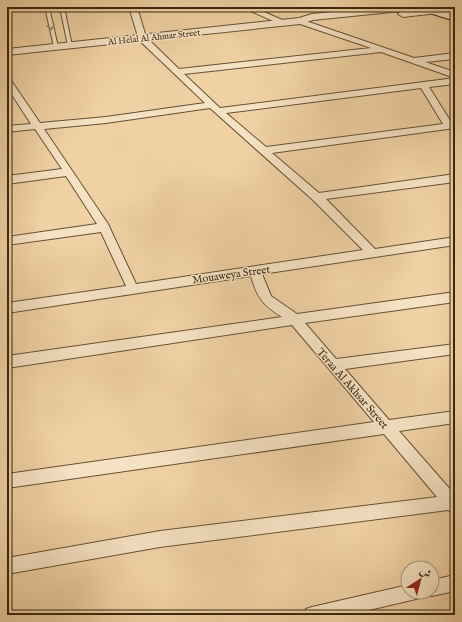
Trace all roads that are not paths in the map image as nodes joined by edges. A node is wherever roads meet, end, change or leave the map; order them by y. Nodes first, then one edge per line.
1 (47, 7) edge
2 (62, 7) edge
3 (133, 7) edge
4 (246, 7) edge
5 (415, 7) edge
6 (421, 7) edge
7 (452, 10) edge
8 (434, 11) junction
9 (300, 21) junction
10 (285, 23) junction
11 (142, 38) junction
12 (70, 46) junction
13 (56, 47) junction
14 (380, 50) junction
15 (7, 52) edge
16 (455, 56) edge
17 (411, 61) junction
18 (176, 72) junction
19 (455, 75) edge
20 (7, 81) edge
21 (455, 81) edge
22 (423, 85) junction
23 (215, 108) junction
24 (452, 125) edge
25 (38, 126) junction
26 (7, 129) edge
27 (263, 151) junction
28 (70, 172) junction
29 (455, 178) edge
30 (7, 180) edge
31 (317, 197) junction
32 (104, 227) junction
33 (7, 241) edge
34 (455, 241) edge
35 (372, 253) junction
36 (255, 271) junction
37 (132, 289) junction
38 (455, 298) edge
39 (7, 308) edge
40 (295, 320) junction
41 (455, 349) edge
42 (7, 362) edge
43 (333, 365) junction
44 (455, 417) edge
45 (386, 427) junction
46 (7, 481) edge
47 (454, 504) edge
48 (7, 566) edge
49 (455, 583) edge
50 (440, 586) edge
51 (400, 595) edge
52 (312, 615) edge

1 -> 13 lane
2 - 12 lane
3 - 11 street
4 - 10 street
5 - 9 street, Al Helal Al Ahmar Street
6 - 8 main road
7 - 8 main road
8 - 9 street, Al Helal Al Ahmar Street
9 - 10 street, Al Helal Al Ahmar Street
9 - 14 street
10 - 11 street, Al Helal Al Ahmar Street
11 - 12 street, Al Helal Al Ahmar Street
11 - 18 street
12 - 13 street, Al Helal Al Ahmar Street
13 - 15 street, Al Helal Al Ahmar Street
14 - 17 street
14 - 18 street
16 - 17 street
17 - 19 street
18 - 23 street
20 - 25 street
21 - 22 street
22 - 23 street
22 - 24 street
23 - 25 street
23 - 27 street
24 - 27 street
25 - 26 street
25 - 28 street
27 - 31 street
28 - 30 street
28 - 32 street
29 - 31 street
31 - 35 street
32 - 33 street
32 - 37 street
34 - 35 street, Mouaweya Street
35 - 36 street, Mouaweya Street
36 - 37 street, Mouaweya Street
36 - 40 street, Teraa Al Akhsar Street
37 - 39 street, Mouaweya Street
38 - 40 street
40 - 42 street
40 - 43 street, Teraa Al Akhsar Street
41 - 43 street
43 - 45 street, Teraa Al Akhsar Street
44 - 45 street
45 - 46 street
45 - 47 street, Teraa Al Akhsar Street
47 - 48 street
49 - 50 street
51 - 52 street

